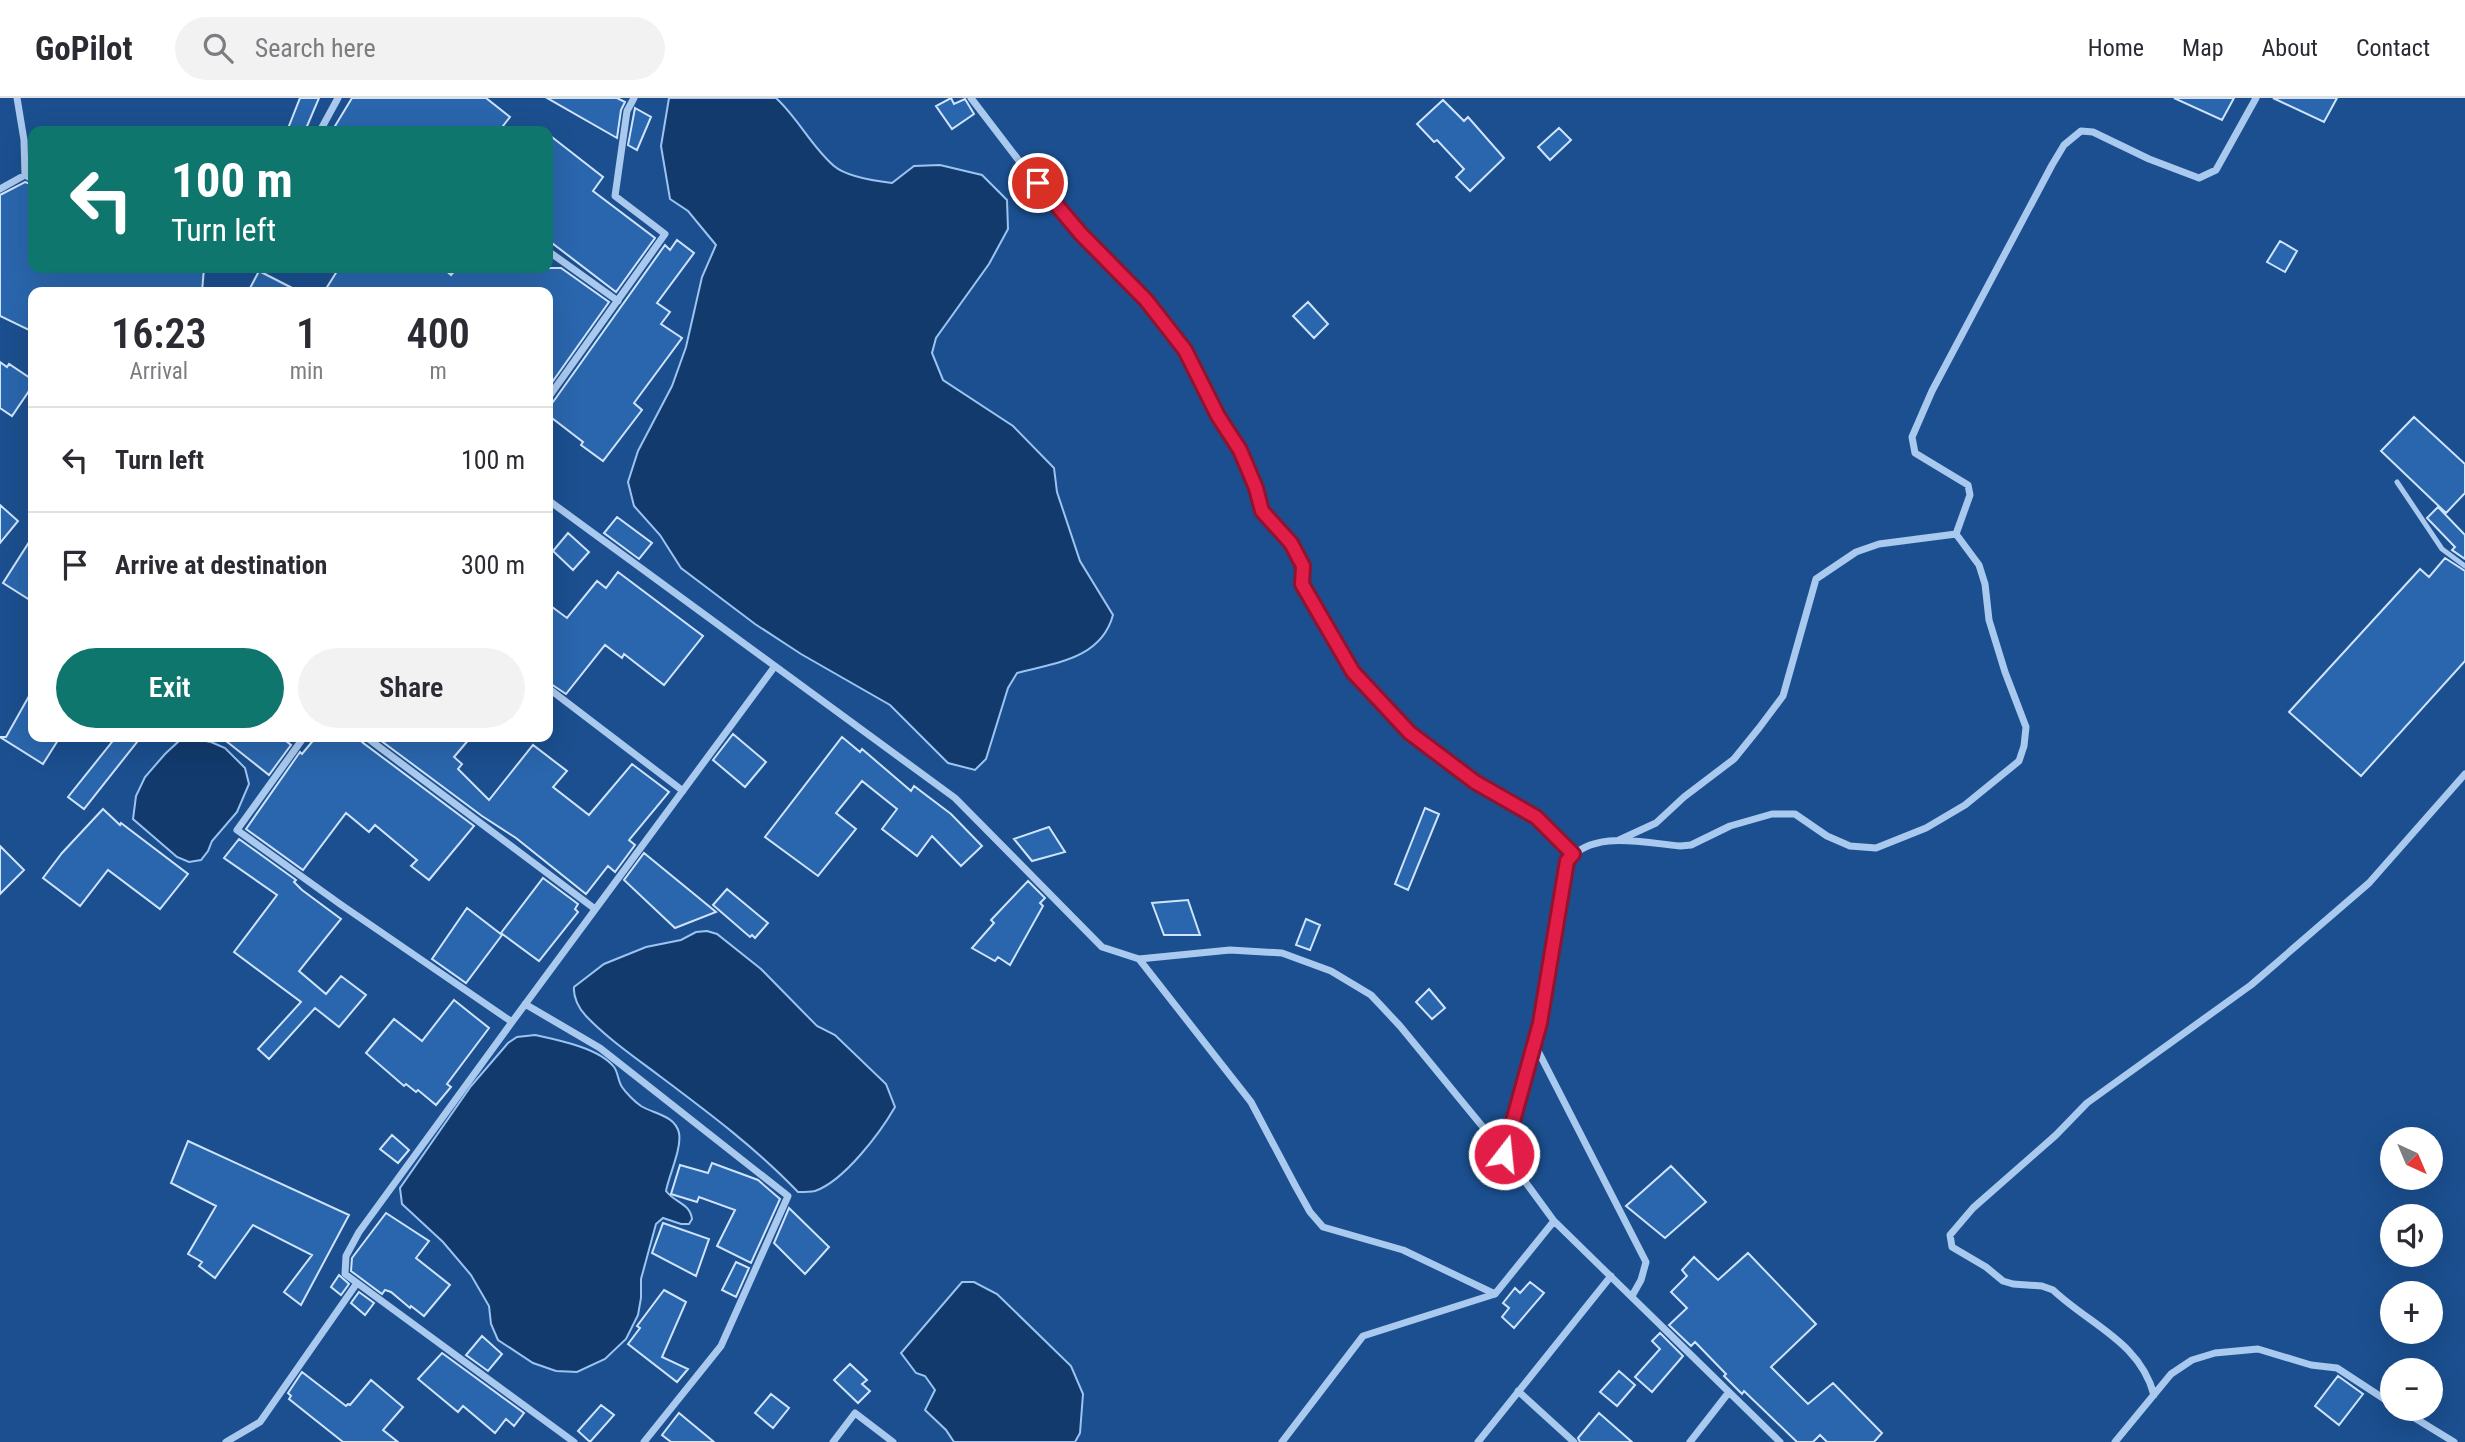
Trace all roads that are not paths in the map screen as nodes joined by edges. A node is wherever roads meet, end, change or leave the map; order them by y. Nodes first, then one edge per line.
1 (18, 98) edge
2 (338, 98) edge
3 (634, 98) edge
4 (971, 98) edge
5 (2256, 98) edge
6 (323, 126) edge
7 (25, 175) junction
8 (28, 176) edge
9 (0, 189) edge
10 (553, 255) edge
11 (618, 301) junction
12 (553, 391) edge
13 (2397, 482) dead end
14 (553, 504) edge
15 (1956, 534) junction
16 (2465, 566) edge
17 (775, 666) junction
18 (553, 692) edge
19 (300, 742) edge
20 (373, 742) edge
21 (2465, 774) edge
22 (683, 791) junction
23 (1618, 841) junction
24 (1573, 854) junction
25 (595, 909) junction
26 (1139, 959) junction
27 (525, 1004) junction
28 (512, 1022) junction
29 (1535, 1045) junction
30 (1504, 1154) junction
31 (1554, 1221) junction
32 (1611, 1276) junction
33 (357, 1283) junction
34 (1495, 1294) junction
35 (1632, 1296) junction
36 (1518, 1391) junction
37 (1729, 1392) junction
38 (2154, 1395) junction
39 (2380, 1396) edge
40 (2420, 1421) edge
41 (226, 1442) edge
42 (575, 1442) edge
43 (644, 1442) edge
44 (833, 1442) edge
45 (893, 1442) edge
46 (1282, 1442) edge
47 (1478, 1442) edge
48 (1574, 1442) edge
49 (1690, 1442) edge
50 (1780, 1442) edge
51 (2115, 1442) edge
52 (2454, 1442) edge

1 - 7 street
2 - 6 street
3 - 11 street
4 - 24 street
5 - 15 street
7 - 8 street
7 - 9 street
10 - 11 street
11 - 12 street
13 - 16 lane
14 - 17 street
15 - 23 street
15 - 23 street
17 - 22 street
17 - 26 street
18 - 22 street
19 - 28 street
20 - 25 street
21 - 38 street
22 - 25 street
23 - 24 street
24 - 29 street
25 - 27 street
26 - 30 street
26 - 34 street
27 - 28 street
27 - 43 street
28 - 33 street
29 - 30 street
29 - 35 street
30 - 31 street
31 - 32 street
31 - 34 street
32 - 35 street
32 - 36 street
33 - 41 street
33 - 42 street
34 - 46 street
35 - 37 street
36 - 47 street
36 - 48 street
37 - 49 street
37 - 50 street
38 - 39 street
38 - 51 street
40 - 52 street
44 - 45 street

